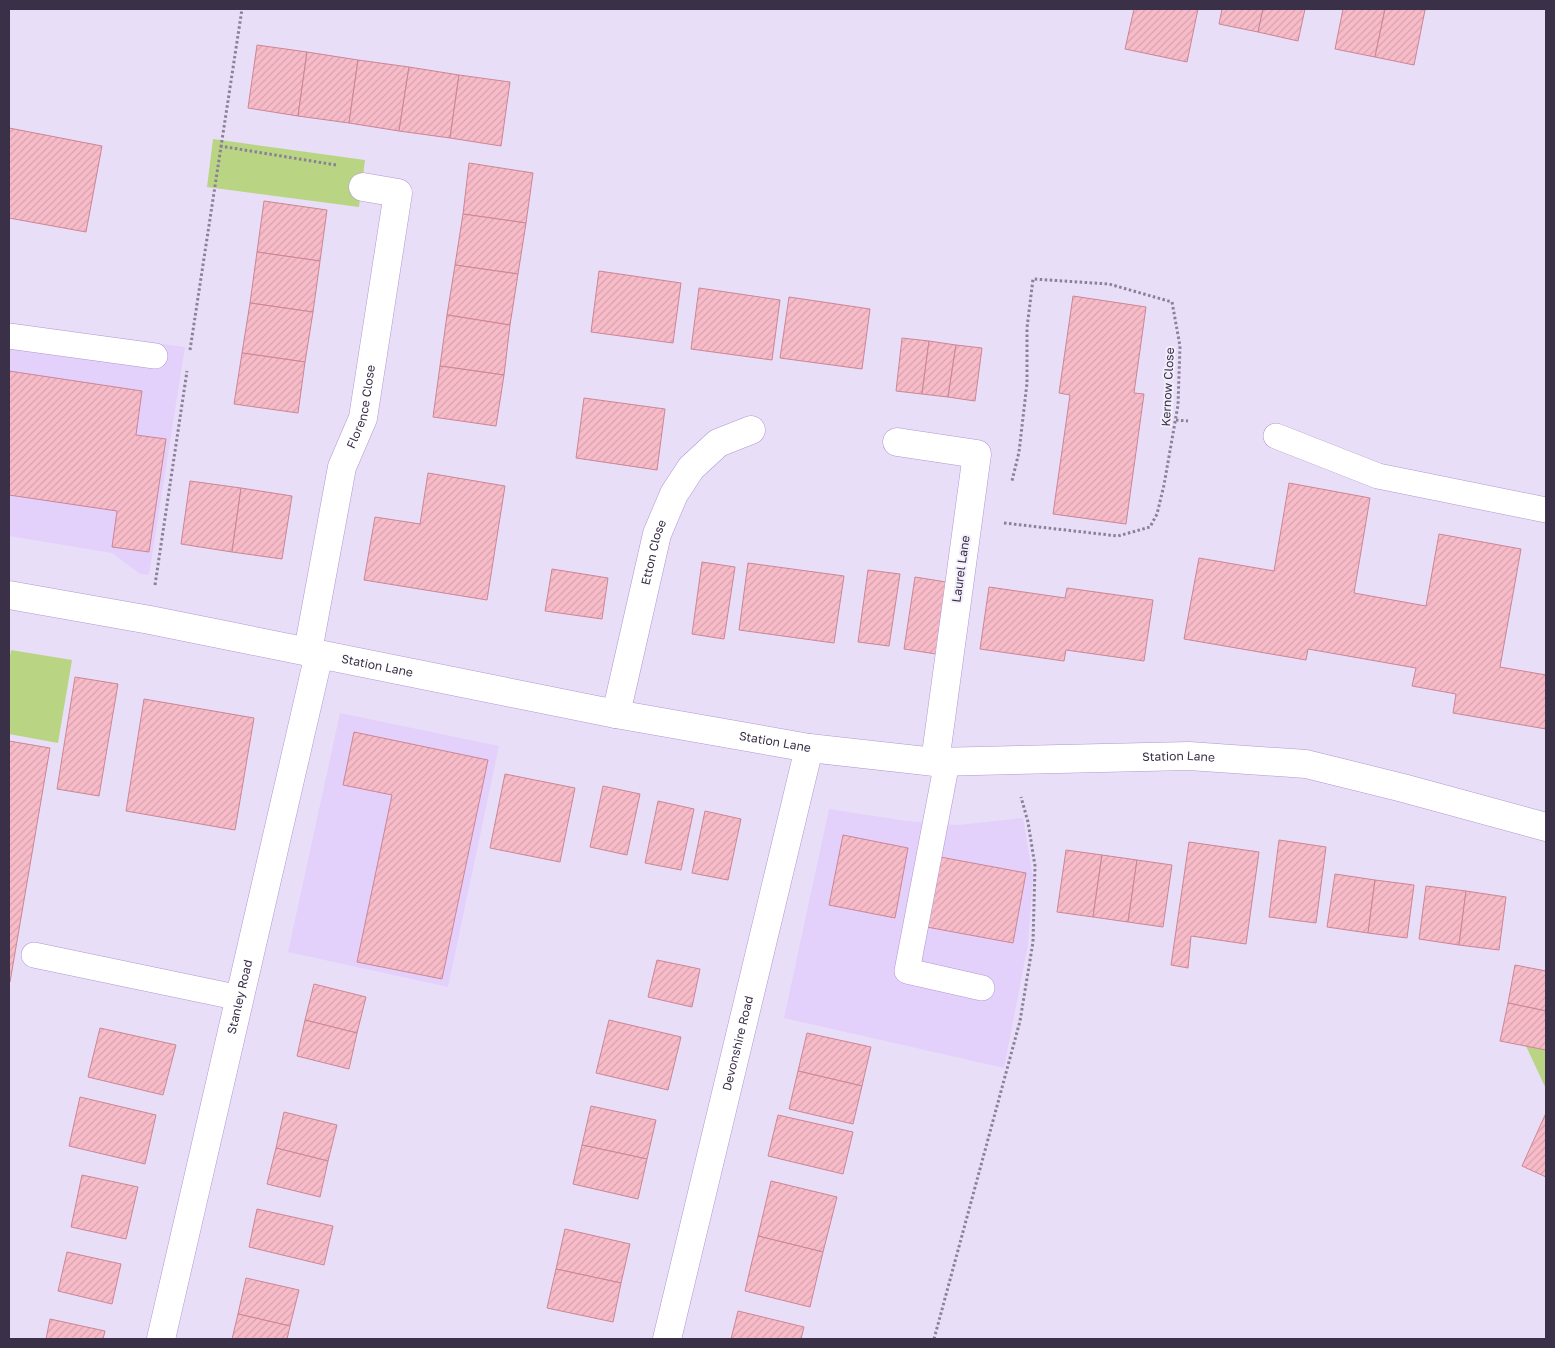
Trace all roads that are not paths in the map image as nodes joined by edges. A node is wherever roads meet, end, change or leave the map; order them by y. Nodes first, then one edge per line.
1 (364, 187) road end
2 (9, 336) edge
3 (154, 356) dead end
4 (751, 430) dead end
5 (1276, 436) dead end
6 (897, 442) dead end
7 (1546, 510) edge
8 (9, 595) edge
9 (314, 652) junction
10 (616, 714) junction
11 (809, 748) junction
12 (941, 762) junction
13 (1546, 827) edge
14 (34, 955) dead end
15 (982, 988) dead end
16 (240, 998) junction
17 (161, 1339) edge
18 (668, 1339) edge

1 - 9 street, Florence Close
2 - 3 lane
4 - 10 street, Etton Close
5 - 7 lane
6 - 12 street, Laurel Lane
8 - 9 street, Station Lane
9 - 10 street, Station Lane
9 - 16 street, Stanley Road
10 - 11 street, Station Lane
11 - 12 street, Station Lane
11 - 18 street, Devonshire Road
12 - 13 street, Station Lane
12 - 15 lane
14 - 16 lane
16 - 17 street, Stanley Road

